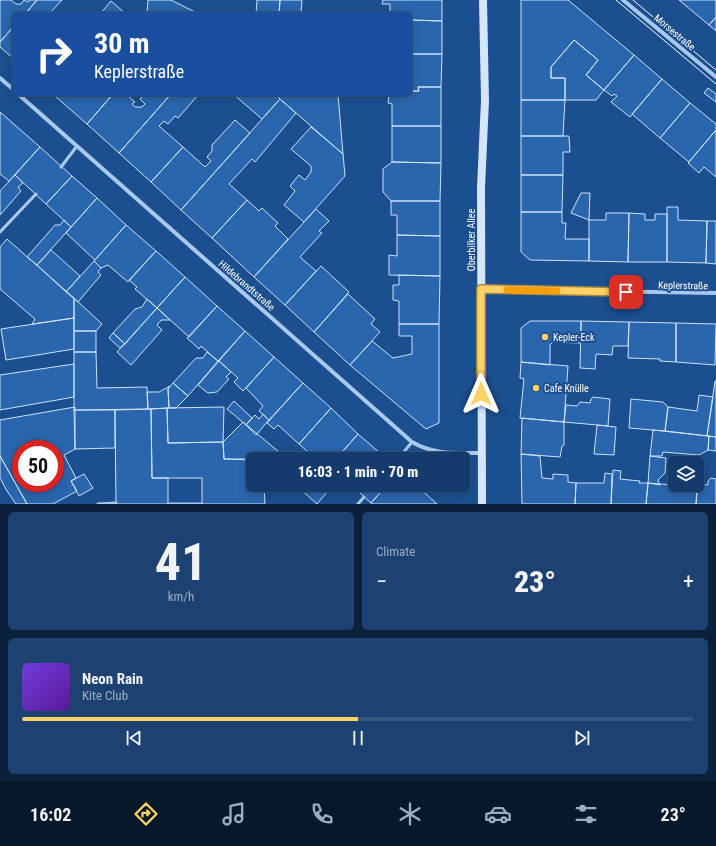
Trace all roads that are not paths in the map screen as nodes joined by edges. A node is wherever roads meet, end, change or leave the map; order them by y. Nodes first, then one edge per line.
1 (483, 0) edge
2 (623, 0) edge
3 (716, 77) edge
4 (0, 78) edge
5 (12, 88) edge
6 (20, 96) edge
7 (78, 146) junction
8 (61, 167) dead end
9 (36, 194) dead end
10 (0, 232) edge
11 (481, 289) junction
12 (716, 293) edge
13 (412, 442) junction
14 (404, 452) edge
15 (481, 453) junction
16 (364, 497) dead end
17 (116, 503) edge
18 (98, 504) edge
19 (168, 504) edge
20 (202, 504) edge
21 (358, 504) edge
22 (482, 504) edge

1 - 11 main road, Oberbilker Allee
2 - 3 street, Morsestraße
4 - 5 street
6 - 7 street, Hildebrandtstraße
7 - 8 lane
7 - 13 street, Hildebrandtstraße
9 - 10 lane
11 - 12 street, Keplerstraße
11 - 15 main road, Oberbilker Allee
13 - 14 lane
13 - 15 street, Hildebrandtstraße
15 - 22 main road, Oberbilker Allee
16 - 21 lane
17 - 18 lane
19 - 20 lane

